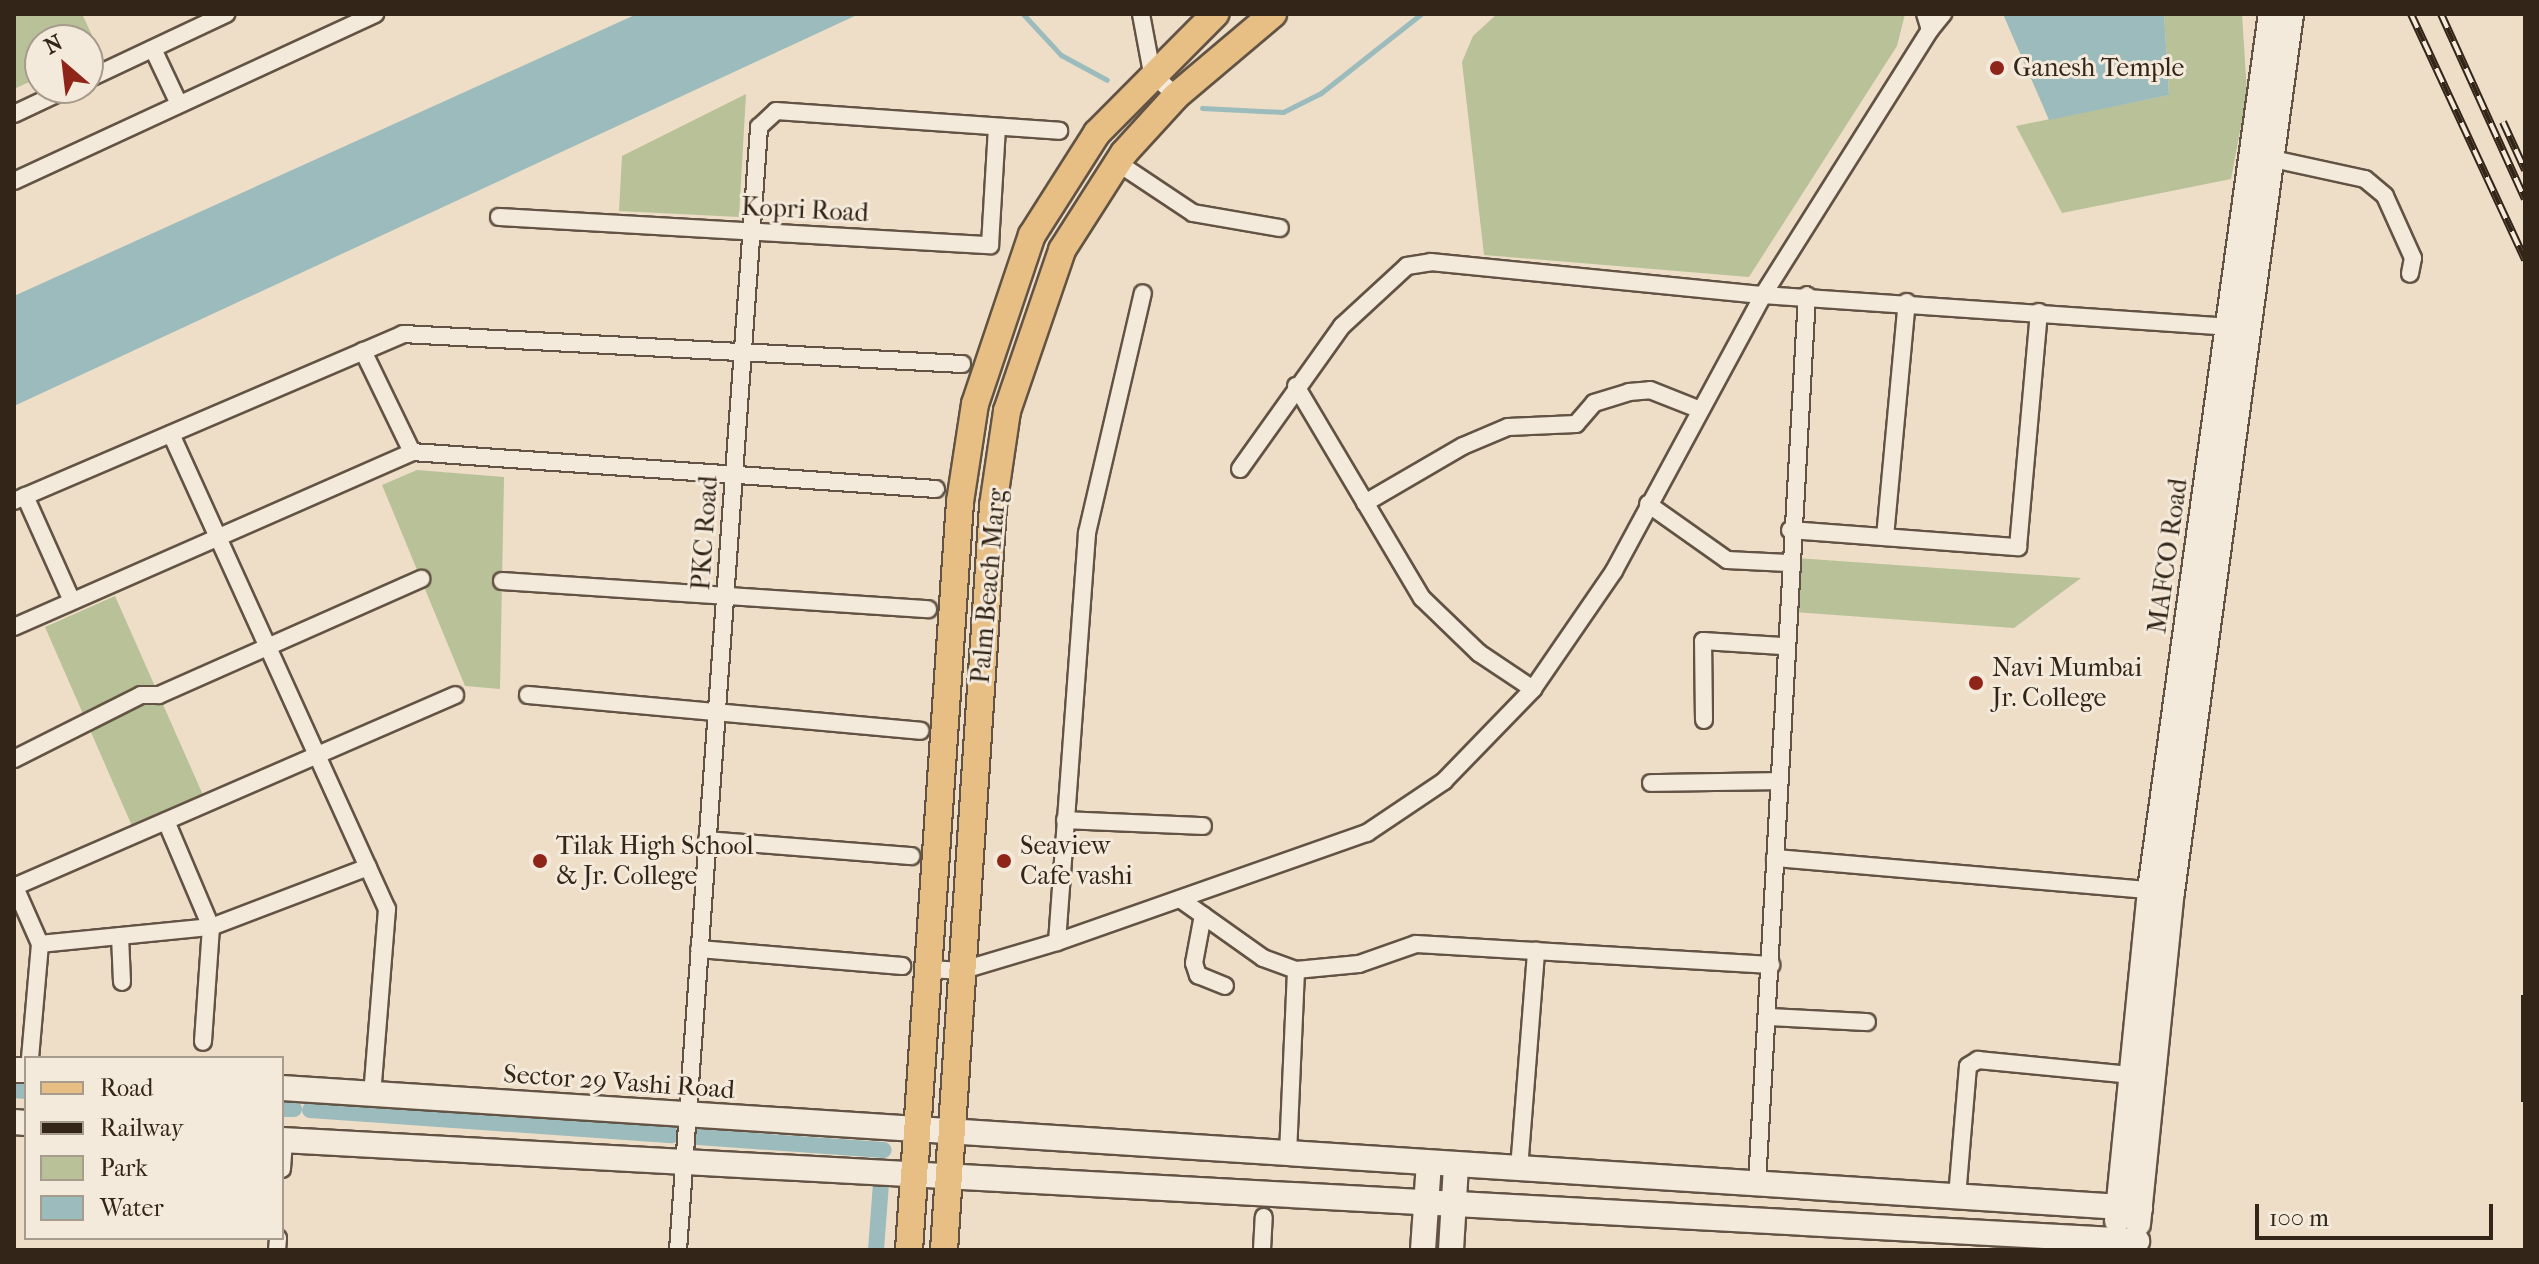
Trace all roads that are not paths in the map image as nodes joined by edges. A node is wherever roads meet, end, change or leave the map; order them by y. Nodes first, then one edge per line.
1 (226, 14) edge
2 (375, 14) edge
3 (1141, 14) edge
4 (1215, 14) edge
5 (1273, 14) edge
6 (1943, 14) edge
7 (2271, 14) edge
8 (2291, 14) edge
9 (1927, 22) edge
10 (153, 49) junction
11 (104, 72) edge
12 (1152, 73) junction
13 (1176, 96) junction
14 (178, 102) junction
15 (35, 104) edge
16 (14, 114) edge
17 (997, 127) junction
18 (1059, 131) dead end
19 (2273, 159) junction
20 (1118, 163) junction
21 (14, 181) edge
22 (499, 217) dead end
23 (1280, 228) dead end
24 (752, 231) junction
25 (2410, 274) dead end
26 (1143, 293) dead end
27 (1763, 295) junction
28 (1807, 295) junction
29 (1907, 302) junction
30 (2039, 312) junction
31 (2238, 327) junction
32 (363, 351) junction
33 (743, 352) junction
34 (962, 364) dead end
35 (1296, 386) junction
36 (1698, 409) junction
37 (171, 434) junction
38 (412, 452) junction
39 (1240, 469) dead end
40 (734, 475) junction
41 (936, 489) dead end
42 (19, 498) edge
43 (1365, 503) junction
44 (1648, 504) junction
45 (1790, 530) junction
46 (218, 537) junction
47 (1885, 537) junction
48 (1788, 563) junction
49 (421, 579) dead end
50 (502, 581) dead end
51 (725, 596) junction
52 (72, 601) junction
53 (928, 609) dead end
54 (14, 627) edge
55 (1782, 646) junction
56 (268, 647) junction
57 (1533, 689) junction
58 (455, 695) dead end
59 (528, 695) dead end
60 (716, 717) junction
61 (1704, 720) dead end
62 (920, 731) dead end
63 (317, 756) junction
64 (14, 759) edge
65 (1777, 781) junction
66 (1651, 783) dead end
67 (1065, 820) junction
68 (166, 821) junction
69 (1203, 826) dead end
70 (707, 840) junction
71 (911, 856) dead end
72 (1775, 858) junction
73 (368, 867) junction
74 (14, 886) edge
75 (2161, 891) junction
76 (1180, 899) junction
77 (1203, 915) junction
78 (211, 927) junction
79 (120, 936) junction
80 (1057, 942) junction
81 (40, 944) junction
82 (699, 949) junction
83 (1536, 951) junction
84 (1771, 965) junction
85 (915, 967) junction
86 (1296, 970) junction
87 (960, 971) junction
88 (122, 982) dead end
89 (1225, 986) dead end
90 (1768, 1017) junction
91 (1867, 1022) dead end
92 (203, 1042) dead end
93 (30, 1056) edge
94 (2132, 1075) junction
95 (284, 1088) edge
96 (372, 1094) junction
97 (686, 1115) junction
98 (916, 1130) junction
99 (952, 1133) junction
100 (284, 1140) edge
101 (1288, 1154) junction
102 (1429, 1163) junction
103 (683, 1164) junction
104 (1456, 1165) junction
105 (1519, 1169) junction
106 (914, 1171) junction
107 (949, 1173) junction
108 (1757, 1184) junction
109 (1957, 1197) junction
110 (1426, 1200) junction
111 (1454, 1202) junction
112 (2129, 1208) junction
113 (1264, 1217) dead end
114 (2126, 1245) edge
115 (678, 1250) edge
116 (909, 1250) edge
117 (944, 1250) edge
118 (1262, 1250) edge
119 (1423, 1250) edge
120 (1451, 1250) edge

1 - 10 street
2 - 14 street
3 - 12 street
4 - 12 main road, Palm Beach Marg
5 - 13 main road, Palm Beach Marg
6 - 9 street
7 - 31 main road, MAFCO Road
8 - 19 main road, MAFCO Road
9 - 27 street
10 - 11 street
10 - 14 street
12 - 13 street
12 - 85 main road, Palm Beach Marg
13 - 20 main road, Palm Beach Marg
14 - 21 street
15 - 16 street
17 - 18 street, PKC Road
17 - 24 street, PKC Road
17 - 24 street, Kopri Road
19 - 25 street
19 - 31 main road, MAFCO Road
20 - 23 street
20 - 87 main road, Palm Beach Marg
22 - 24 street, Kopri Road
24 - 33 street, PKC Road
26 - 67 street
27 - 28 street
27 - 35 street
27 - 36 street
28 - 29 street
28 - 45 street
29 - 30 street
29 - 47 street
30 - 31 street
30 - 47 street
31 - 75 main road, MAFCO Road
32 - 33 street
32 - 37 street
32 - 38 street
33 - 34 street
33 - 40 street, PKC Road
35 - 39 street
35 - 43 street
36 - 43 street
36 - 44 street
37 - 42 street
37 - 46 street
38 - 40 street
38 - 46 street
40 - 41 street
40 - 51 street, PKC Road
42 - 52 street
43 - 57 street
44 - 48 street
44 - 57 street
45 - 47 street
45 - 48 street
46 - 52 street
46 - 56 street
48 - 55 street
49 - 56 street
50 - 51 street
51 - 53 street
51 - 60 street, PKC Road
52 - 54 street
55 - 61 street
55 - 65 street
56 - 63 street
56 - 64 street
57 - 76 street
58 - 63 street
59 - 60 street
60 - 62 street
60 - 70 street, PKC Road
63 - 68 street
63 - 73 street
65 - 66 street
65 - 72 street
67 - 69 street
67 - 80 street
68 - 74 street
68 - 78 street
70 - 71 street
70 - 82 street, PKC Road
72 - 75 street
72 - 84 street
73 - 78 street
73 - 96 street
74 - 81 street
75 - 94 main road, MAFCO Road
75 - 112 main road, MAFCO Road
76 - 77 street
76 - 80 street
77 - 86 street
77 - 89 street
78 - 79 street
78 - 92 street
79 - 81 street
79 - 88 street
80 - 87 street
81 - 93 street
82 - 85 street
82 - 97 street, PKC Road
83 - 84 street
83 - 86 street
83 - 105 street
84 - 90 street
85 - 87 street
85 - 98 main road, Palm Beach Marg
86 - 101 street
87 - 99 main road, Palm Beach Marg
90 - 91 street
90 - 108 street
94 - 109 street
94 - 112 main road, MAFCO Road
95 - 96 main road, Sector 29 Vashi Road
96 - 97 main road, Sector 29 Vashi Road
97 - 98 main road, Sector 29 Vashi Road
97 - 103 street, PKC Road
98 - 99 main road, Sector 29 Vashi Road
98 - 106 main road, Palm Beach Marg
99 - 101 main road, Sector 29 Vashi Road
99 - 107 main road, Palm Beach Marg
100 - 103 main road
101 - 102 main road, Sector 29 Vashi Road
102 - 104 main road, Sector 29 Vashi Road
102 - 110 main road
103 - 106 main road
103 - 115 street, PKC Road
104 - 105 main road, Sector 29 Vashi Road
104 - 111 main road
105 - 108 main road, Sector 29 Vashi Road
106 - 107 main road
106 - 116 main road, Palm Beach Marg
107 - 110 main road
107 - 117 main road, Palm Beach Marg
108 - 109 main road, Sector 29 Vashi Road
109 - 112 main road, Sector 29 Vashi Road
110 - 111 main road
110 - 119 main road
111 - 114 main road
111 - 120 main road
112 - 114 main road, MAFCO Road
113 - 118 street

